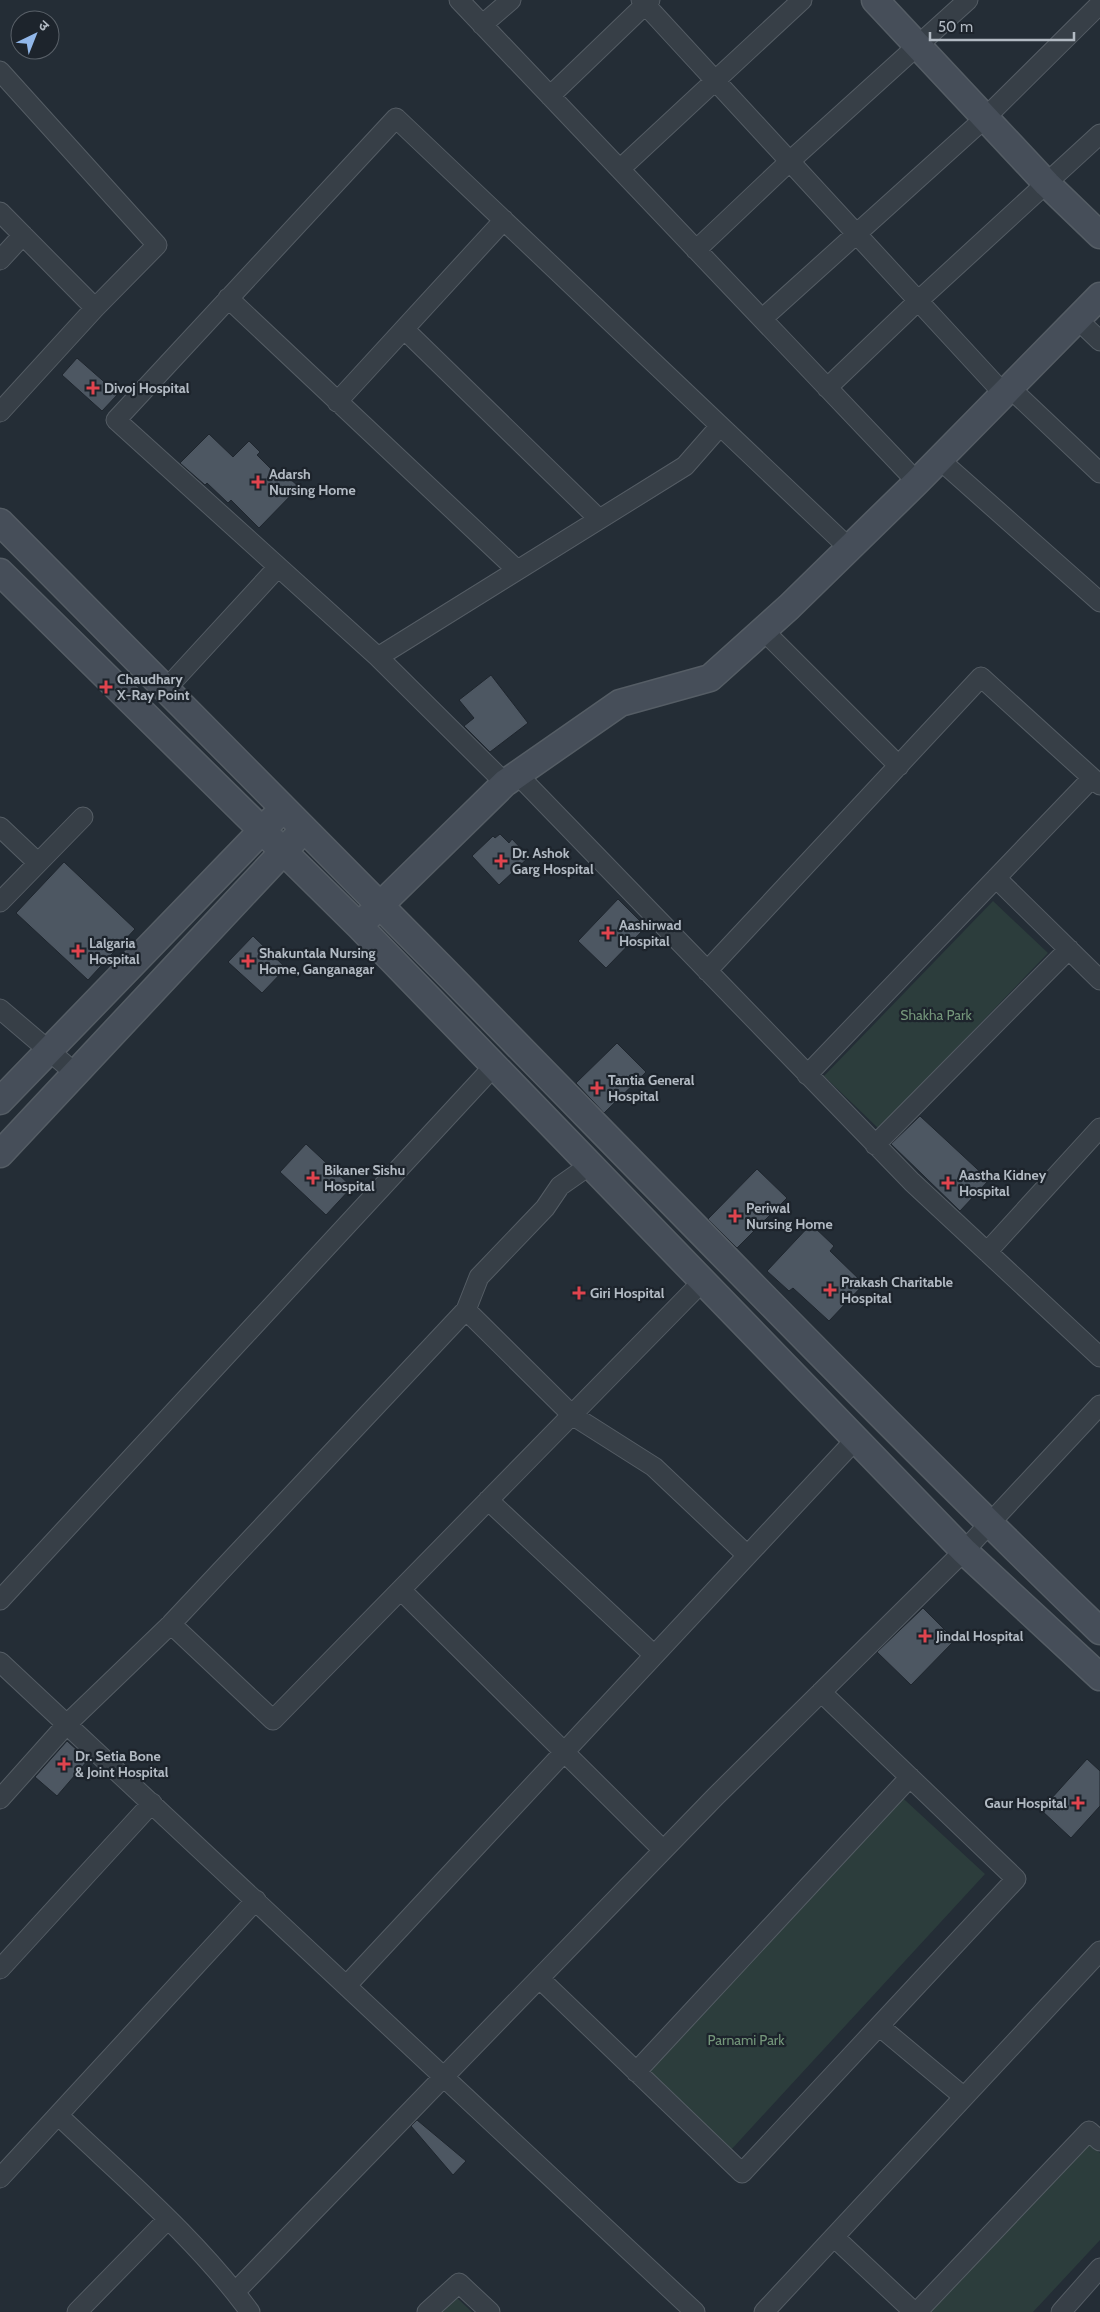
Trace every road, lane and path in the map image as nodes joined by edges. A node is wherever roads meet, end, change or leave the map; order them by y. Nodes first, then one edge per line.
1 (459, 0) edge
2 (511, 0) edge
3 (802, 0) edge
4 (874, 0) edge
5 (968, 0) edge
6 (646, 2) edge
7 (1100, 2) edge
8 (482, 25) junction
9 (918, 47) junction
10 (0, 71) edge
11 (716, 80) junction
12 (550, 96) junction
13 (985, 118) junction
14 (1100, 134) edge
15 (790, 161) junction
16 (620, 169) junction
17 (1047, 184) junction
18 (0, 212) edge
19 (504, 220) junction
20 (856, 233) junction
21 (23, 235) junction
22 (1100, 235) edge
23 (696, 250) junction
24 (0, 260) edge
25 (1100, 296) edge
26 (228, 298) junction
27 (918, 301) junction
28 (95, 308) junction
29 (762, 319) junction
30 (1077, 319) junction
31 (404, 329) junction
32 (1100, 341) edge
33 (827, 388) junction
34 (1007, 391) junction
35 (337, 402) junction
36 (0, 412) edge
37 (720, 426) junction
38 (940, 460) junction
39 (1100, 473) edge
40 (917, 482) junction
41 (599, 519) junction
42 (0, 522) edge
43 (849, 548) junction
44 (278, 567) junction
45 (517, 570) junction
46 (0, 572) edge
47 (1100, 602) edge
48 (763, 630) junction
49 (378, 657) junction
50 (165, 690) junction
51 (899, 766) junction
52 (512, 779) junction
53 (1096, 781) edge
54 (284, 808) junction
55 (82, 816) dead end
56 (0, 827) edge
57 (304, 828) junction
58 (262, 831) junction
59 (284, 852) junction
60 (38, 862) junction
61 (996, 878) junction
62 (0, 902) edge
63 (380, 905) junction
64 (358, 926) junction
65 (1069, 949) junction
66 (707, 972) junction
67 (1100, 980) edge
68 (0, 1009) edge
69 (48, 1051) junction
70 (494, 1066) junction
71 (75, 1073) junction
72 (807, 1075) junction
73 (0, 1101) edge
74 (1100, 1128) edge
75 (875, 1145) junction
76 (0, 1154) edge
77 (590, 1165) junction
78 (986, 1252) junction
79 (703, 1282) junction
80 (466, 1310) junction
81 (1100, 1357) edge
82 (1100, 1405) edge
83 (572, 1415) junction
84 (856, 1439) junction
85 (488, 1500) junction
86 (990, 1524) junction
87 (964, 1551) junction
88 (747, 1555) junction
89 (401, 1590) junction
90 (0, 1600) edge
91 (171, 1624) junction
92 (1100, 1631) edge
93 (654, 1655) junction
94 (0, 1662) edge
95 (1100, 1677) edge
96 (821, 1692) junction
97 (67, 1724) junction
98 (564, 1751) junction
99 (910, 1777) junction
100 (0, 1798) edge
101 (152, 1803) junction
102 (663, 1850) junction
103 (256, 1900) junction
104 (1099, 1953) edge
105 (0, 1969) edge
106 (540, 1978) junction
107 (347, 1985) junction
108 (879, 2026) junction
109 (636, 2072) junction
110 (443, 2078) junction
111 (964, 2097) junction
112 (58, 2115) junction
113 (1100, 2141) edge
114 (0, 2178) edge
115 (168, 2219) junction
116 (834, 2237) junction
117 (1100, 2268) edge
118 (235, 2292) junction
119 (77, 2312) edge
120 (250, 2312) edge
121 (427, 2312) edge
122 (490, 2312) edge
123 (696, 2312) edge
124 (764, 2312) edge
125 (915, 2312) edge
126 (1061, 2312) edge

1 - 8 street
2 - 8 street
3 - 11 street
4 - 9 street
5 - 9 street
6 - 11 street
6 - 12 street
7 - 13 street
8 - 12 street
9 - 13 street
9 - 15 street
10 - 28 street
11 - 15 street
11 - 16 street
12 - 16 street
13 - 17 street
13 - 20 street
14 - 17 street
15 - 20 street
15 - 23 street
16 - 23 street
17 - 22 street
17 - 27 street
18 - 21 street
19 - 26 street
19 - 31 street
19 - 37 street
20 - 27 street
20 - 29 street
21 - 24 street
21 - 28 street
23 - 29 street
25 - 30 street
26 - 35 street
26 - 44 street
27 - 33 street
27 - 34 street
28 - 36 street
29 - 33 street
30 - 32 street
30 - 34 street
31 - 35 street
31 - 41 street
33 - 40 street
34 - 38 street
34 - 39 street
35 - 45 street
37 - 41 street
37 - 43 street
38 - 40 street
38 - 47 street
40 - 43 street
41 - 45 street
42 - 50 street
43 - 48 street
44 - 49 street
44 - 50 street
45 - 49 street
46 - 58 street
48 - 51 street
48 - 52 street
49 - 52 street
50 - 54 street
51 - 53 street
51 - 66 street
52 - 63 street
52 - 66 street
53 - 61 street
54 - 57 street
54 - 58 street
55 - 60 street
56 - 60 street
57 - 59 street
57 - 63 street
58 - 59 street
58 - 69 street
59 - 64 street
59 - 71 street
60 - 62 street
61 - 65 street
61 - 72 street
63 - 64 street
63 - 86 street
64 - 70 street
65 - 67 street
65 - 75 street
66 - 72 street
68 - 69 street
69 - 71 street
69 - 73 street
70 - 77 street
70 - 90 street
71 - 76 street
72 - 75 street
74 - 78 street
75 - 78 street
77 - 79 street
77 - 80 street
78 - 81 street
79 - 83 street
79 - 84 street
80 - 83 street
80 - 91 street
82 - 86 street
83 - 85 street
83 - 88 street
84 - 87 street
84 - 88 street
85 - 89 street
85 - 93 street
86 - 87 street
86 - 92 street
87 - 95 street
87 - 96 street
88 - 93 street
89 - 91 street
89 - 98 street
91 - 97 street
93 - 98 street
94 - 97 street
96 - 99 street
96 - 102 street
97 - 100 street
97 - 101 street
98 - 102 street
98 - 107 street
99 - 108 street
99 - 109 street
101 - 103 street
101 - 105 street
102 - 106 street
103 - 107 street
103 - 112 street
104 - 111 street
106 - 109 street
106 - 110 street
107 - 110 street
108 - 109 street
108 - 111 street
110 - 118 street
110 - 123 street
111 - 116 street
112 - 114 street
112 - 115 street
113 - 125 street
115 - 118 street
115 - 119 street
116 - 124 street
116 - 125 street
117 - 126 street
118 - 120 street
121 - 122 street

